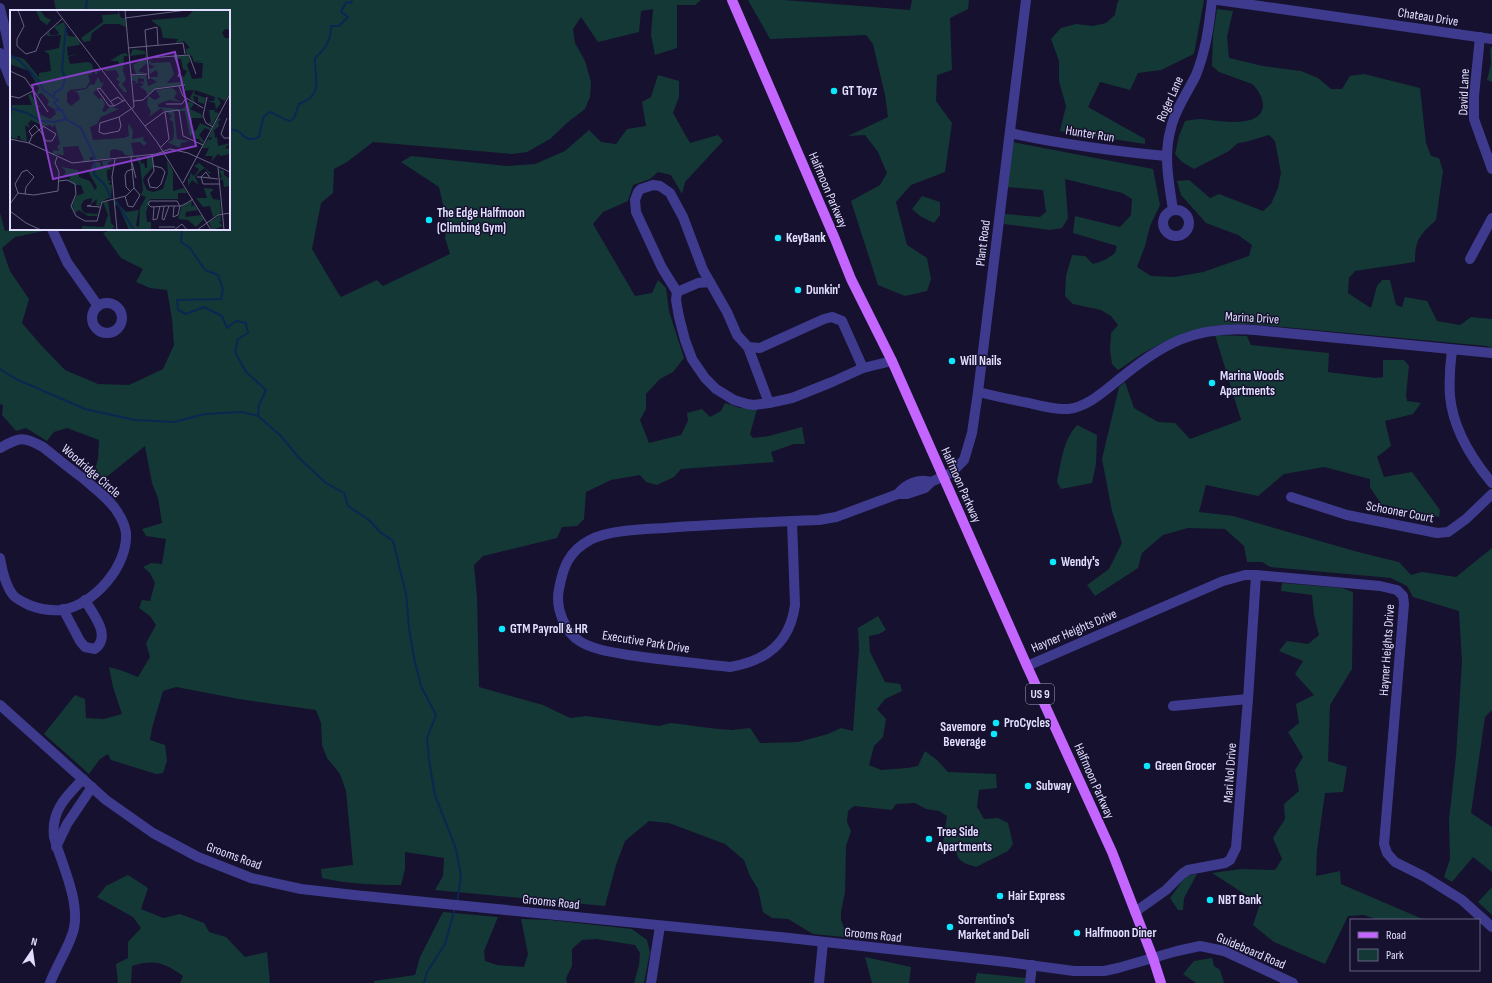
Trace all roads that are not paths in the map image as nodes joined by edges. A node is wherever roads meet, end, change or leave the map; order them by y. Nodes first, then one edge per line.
1 (732, 0) edge
2 (1026, 0) edge
3 (1212, 0) edge
4 (1218, 0) edge
5 (0, 8) edge
6 (1480, 38) junction
7 (1492, 39) edge
8 (0, 53) edge
9 (4, 63) edge
10 (10, 77) edge
11 (1010, 133) junction
12 (1166, 156) junction
13 (1492, 168) edge
14 (1172, 210) dead end
15 (1492, 218) edge
16 (52, 230) edge
17 (1470, 259) dead end
18 (710, 282) junction
19 (677, 292) junction
20 (98, 306) dead end
21 (748, 347) junction
22 (1452, 350) junction
23 (1492, 353) edge
24 (892, 361) junction
25 (864, 368) junction
26 (978, 392) junction
27 (769, 403) junction
28 (0, 448) edge
29 (943, 478) junction
30 (1492, 483) edge
31 (1492, 494) edge
32 (1291, 497) dead end
33 (792, 521) junction
34 (0, 558) edge
35 (1256, 575) junction
36 (85, 600) junction
37 (63, 609) junction
38 (1027, 666) junction
39 (1248, 699) junction
40 (0, 705) edge
41 (1173, 706) dead end
42 (83, 779) junction
43 (92, 787) junction
44 (56, 847) junction
45 (1135, 912) junction
46 (660, 926) junction
47 (1492, 927) edge
48 (824, 942) junction
49 (1153, 958) junction
50 (1032, 965) junction
51 (50, 983) edge
52 (651, 983) edge
53 (819, 983) edge
54 (1030, 983) edge
55 (1161, 983) edge
56 (1293, 983) edge

1 - 24 main road, Halfmoon Parkway / US 9
2 - 11 street, Plant Road
3 - 12 street, Roger Lane
4 - 6 street, Chateau Drive
5 - 9 street
6 - 7 street, Chateau Drive
6 - 13 street, David Lane
8 - 9 street
9 - 10 street
11 - 12 street, Hunter Run
11 - 26 street, Plant Road
12 - 14 street, Roger Lane
15 - 17 street
16 - 20 street
18 - 19 street
18 - 19 street
18 - 21 street
19 - 27 street
21 - 25 street
21 - 27 street
22 - 23 street, Marina Drive
22 - 26 street, Marina Drive
22 - 30 street
24 - 25 street
24 - 29 main road, Halfmoon Parkway / US 9
25 - 27 street
26 - 29 street, Plant Road
28 - 36 street, Woodridge Circle
29 - 33 street, Executive Park Drive
29 - 38 main road, Halfmoon Parkway / US 9
31 - 32 street, Schooner Court
33 - 33 street, Executive Park Drive
34 - 37 street, Woodridge Circle
35 - 38 street, Hayner Heights Drive
35 - 39 street, Mari Nol Drive
35 - 47 street, Hayner Heights Drive
36 - 37 street, Woodridge Circle
36 - 37 street
38 - 45 main road, Halfmoon Parkway / US 9
39 - 41 street
39 - 45 street, Mari Nol Drive
40 - 42 street, Grooms Road
42 - 43 street, Grooms Road
42 - 44 street
43 - 44 street
43 - 46 street, Grooms Road
44 - 51 street
45 - 49 main road, Halfmoon Parkway / US 9
46 - 48 street, Grooms Road
46 - 52 street
48 - 50 street, Grooms Road
48 - 53 street
49 - 50 street, Grooms Road
49 - 55 main road, Halfmoon Parkway / US 9
49 - 56 street, Guideboard Road
50 - 54 street

